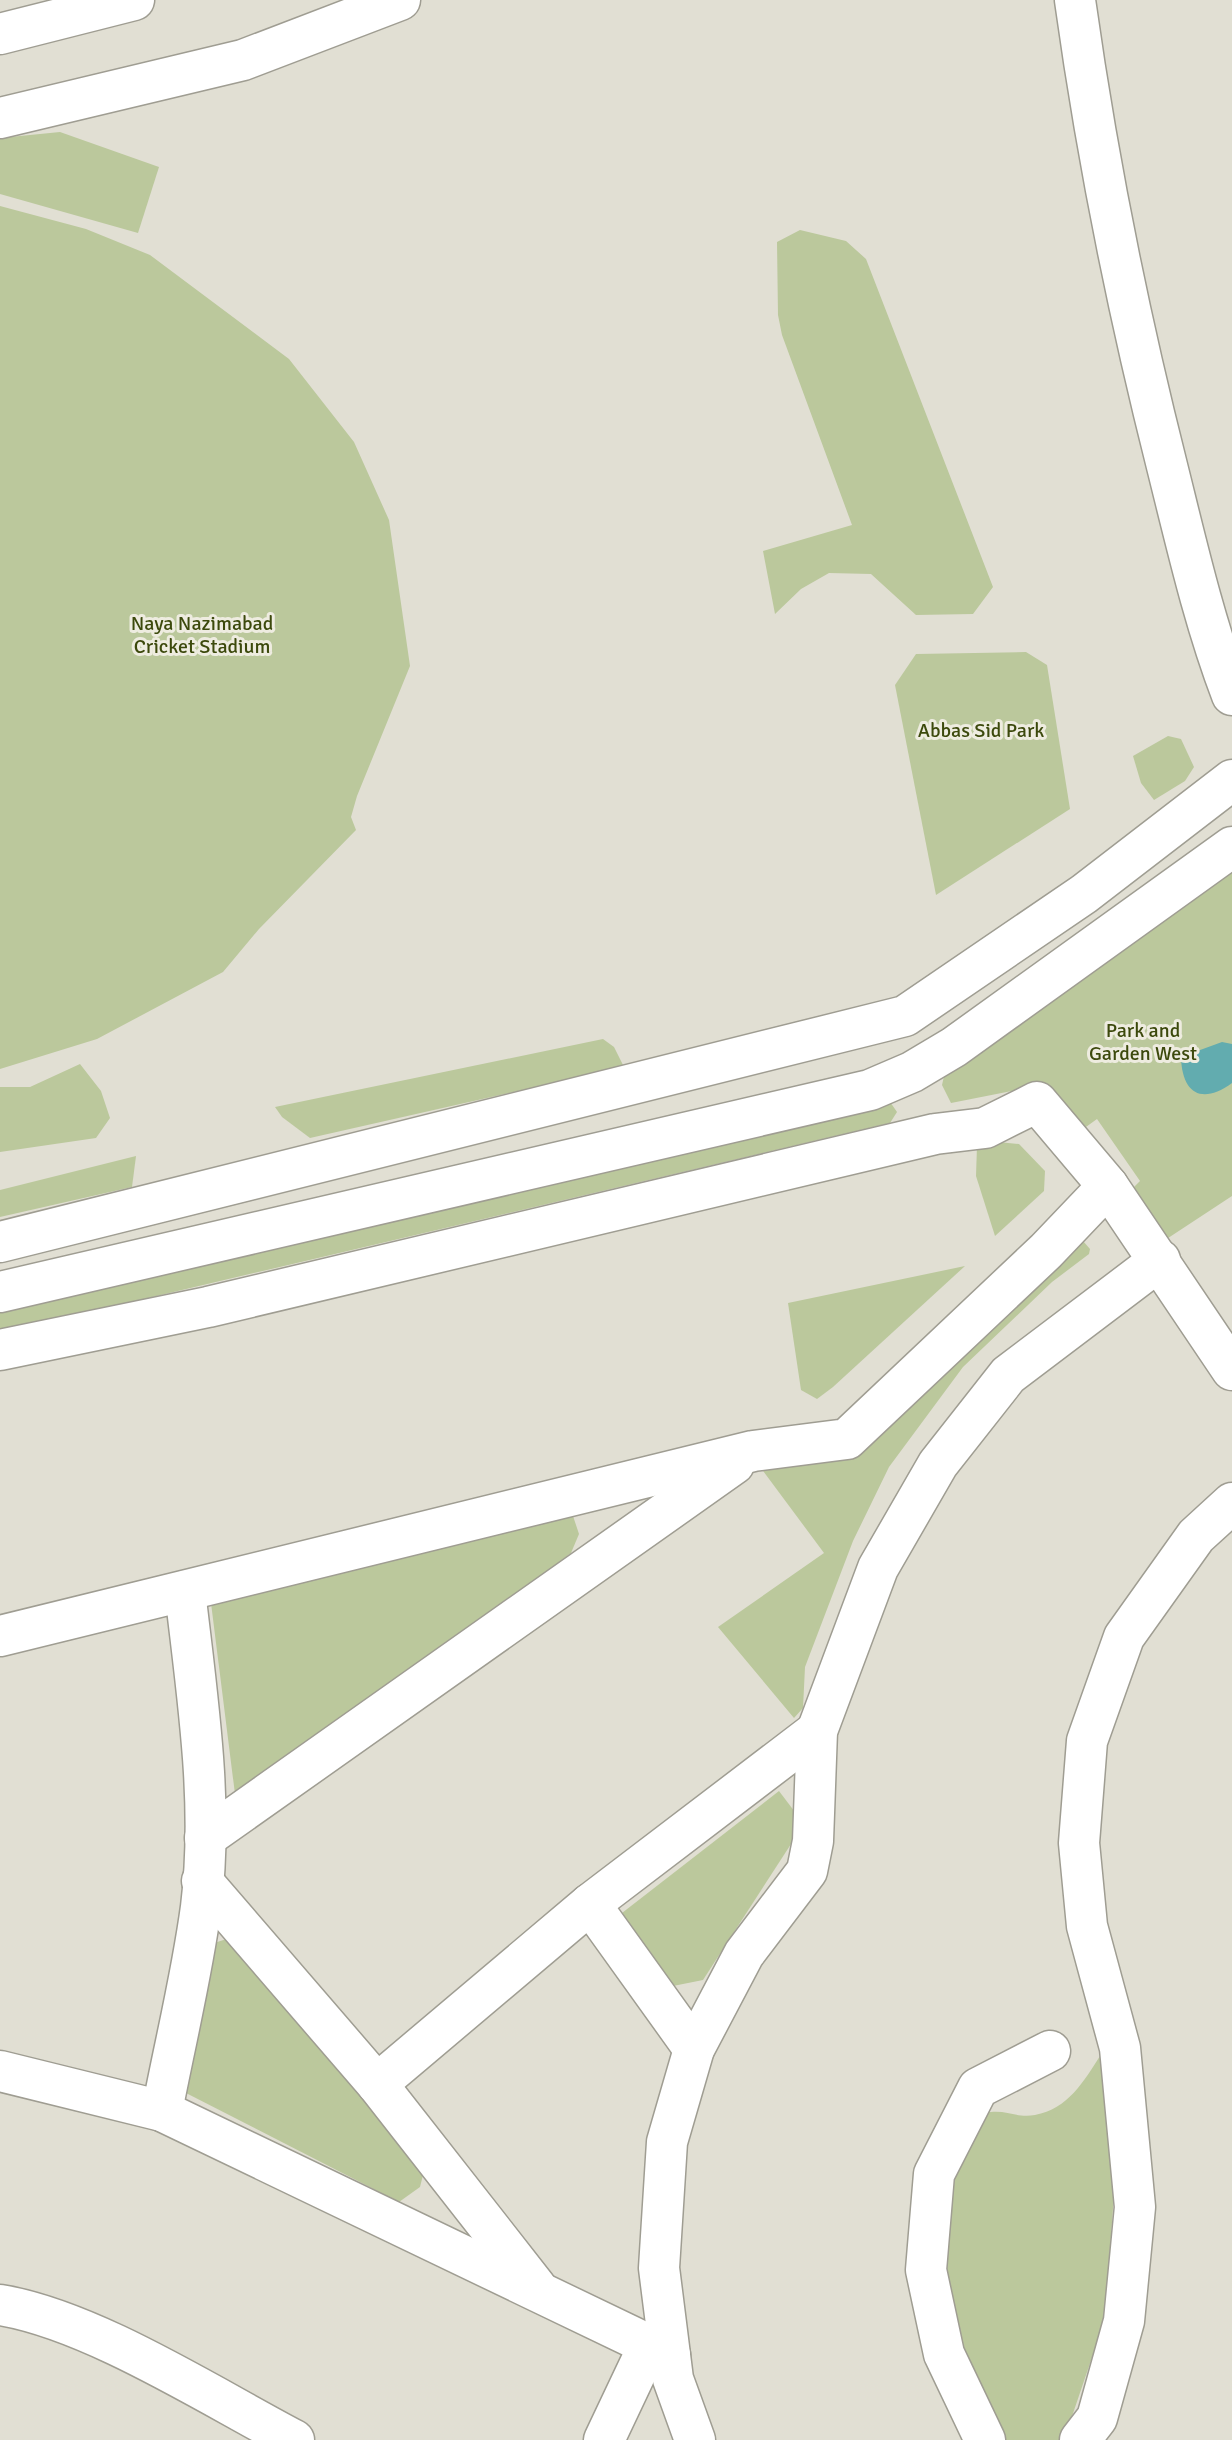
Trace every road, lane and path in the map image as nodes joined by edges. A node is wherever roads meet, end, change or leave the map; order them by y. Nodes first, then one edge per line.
1 (134, 0) edge
2 (400, 0) edge
3 (1075, 0) edge
4 (0, 34) edge
5 (0, 118) edge
6 (1232, 695) edge
7 (1232, 780) edge
8 (1232, 847) edge
9 (1108, 1186) junction
10 (0, 1242) edge
11 (1160, 1260) junction
12 (0, 1292) edge
13 (0, 1350) edge
14 (1232, 1370) edge
15 (753, 1451) junction
16 (1232, 1503) edge
17 (185, 1591) junction
18 (0, 1636) edge
19 (817, 1731) junction
20 (205, 1838) junction
21 (202, 1881) junction
22 (590, 1904) junction
23 (694, 2049) junction
24 (1050, 2051) dead end
25 (0, 2071) edge
26 (377, 2084) junction
27 (162, 2111) junction
28 (541, 2293) junction
29 (0, 2305) edge
30 (660, 2350) junction
31 (294, 2440) edge
32 (604, 2440) edge
33 (695, 2440) edge
34 (985, 2440) edge
35 (1080, 2440) edge

1 - 4 street
2 - 5 street
3 - 6 street
7 - 10 street
8 - 12 street
9 - 11 street
9 - 13 street
9 - 15 street
11 - 14 street
11 - 19 street
15 - 17 street
15 - 20 street
16 - 35 street
17 - 18 street
17 - 20 street
19 - 22 street
19 - 23 street
20 - 21 street
21 - 26 street
21 - 27 street
22 - 23 street
22 - 26 street
23 - 30 street
24 - 34 street
25 - 27 street
26 - 28 street
27 - 28 street
28 - 30 street
29 - 31 street
30 - 32 street
30 - 33 street

